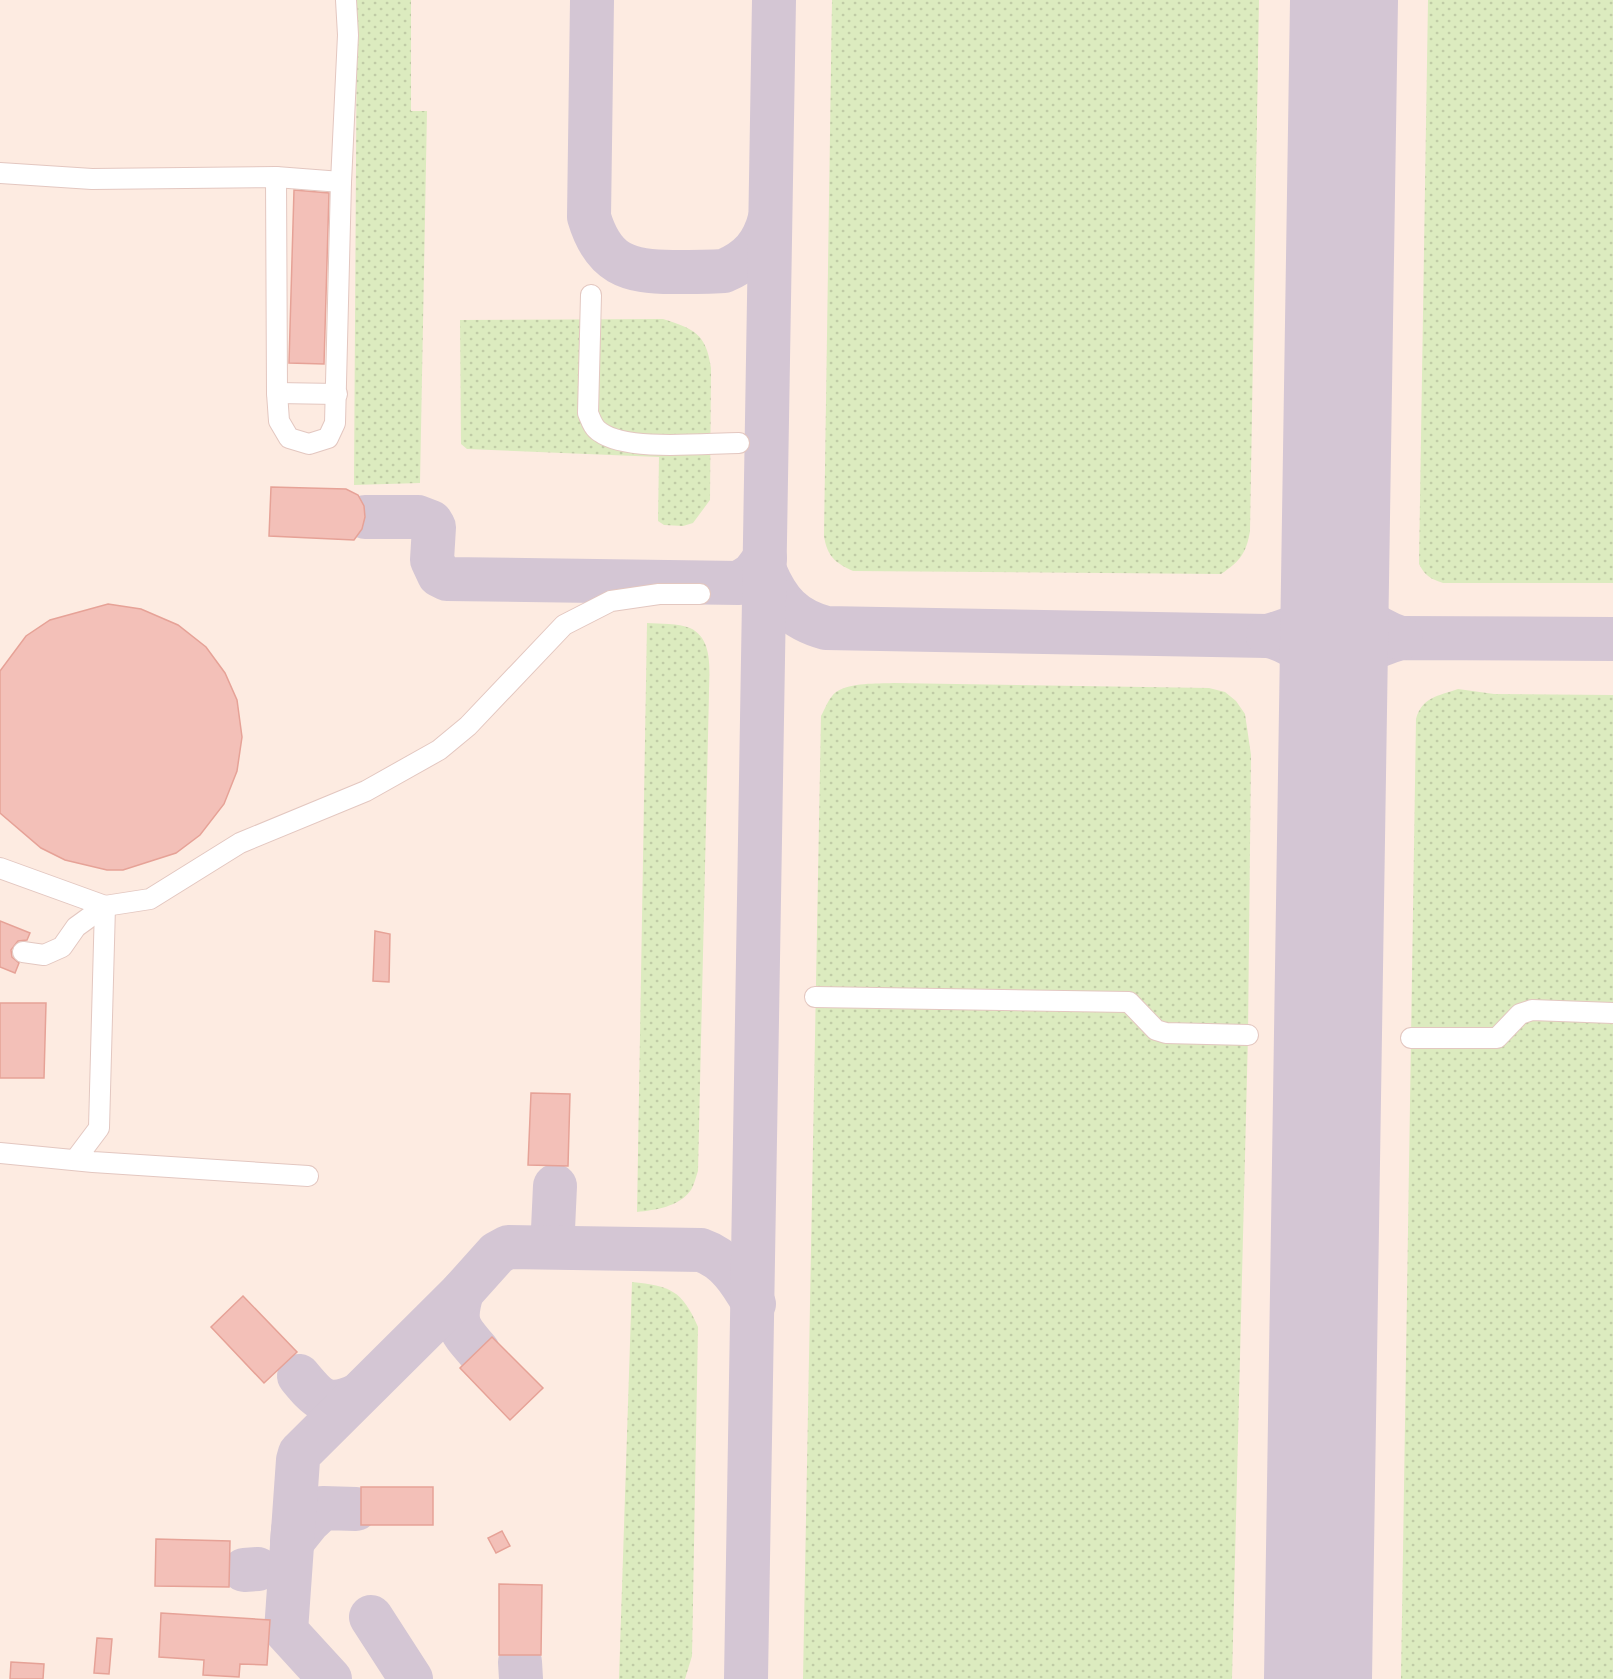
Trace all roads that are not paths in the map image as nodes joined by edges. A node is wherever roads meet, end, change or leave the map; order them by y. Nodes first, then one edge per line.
1 (346, 0) edge
2 (0, 174) edge
3 (276, 177) junction
4 (341, 182) junction
5 (591, 295) dead end
6 (277, 393) junction
7 (337, 394) junction
8 (739, 443) dead end
9 (700, 594) dead end
10 (0, 868) edge
11 (105, 906) junction
12 (23, 952) dead end
13 (815, 997) dead end
14 (1613, 1012) edge
15 (1248, 1035) dead end
16 (1411, 1038) dead end
17 (0, 1153) edge
18 (75, 1160) junction
19 (308, 1176) dead end

1 - 4 lane
2 - 3 lane
3 - 4 lane
3 - 6 lane
4 - 7 lane
5 - 8 lane
6 - 7 lane
6 - 7 lane
9 - 11 lane
10 - 11 lane
11 - 12 lane
11 - 18 lane
13 - 15 lane
14 - 16 lane
17 - 18 lane
18 - 19 lane

